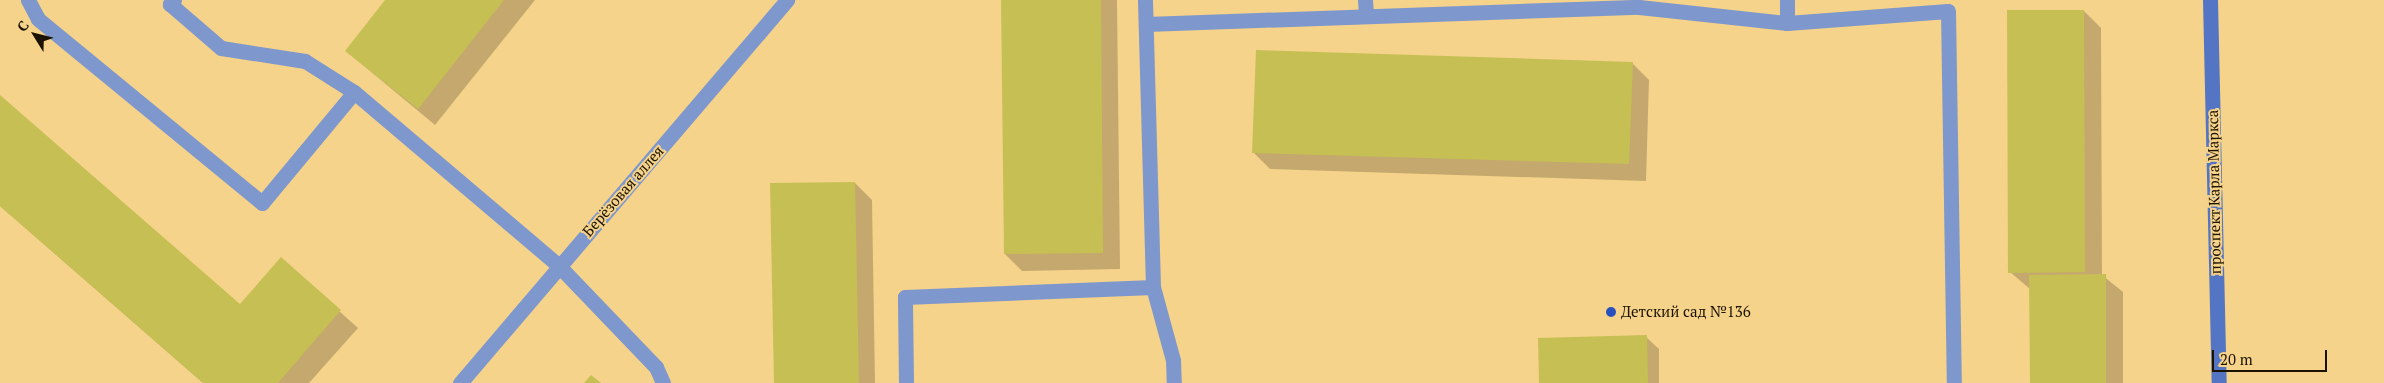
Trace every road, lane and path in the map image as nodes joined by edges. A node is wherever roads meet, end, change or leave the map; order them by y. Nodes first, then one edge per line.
1 (28, 0) edge
2 (174, 0) edge
3 (787, 0) edge
4 (1145, 0) edge
5 (1366, 0) edge
6 (1786, 0) edge
7 (2210, 0) edge
8 (1366, 16) junction
9 (1787, 23) junction
10 (1146, 24) junction
11 (354, 92) junction
12 (560, 266) junction
13 (1153, 287) junction
14 (460, 383) edge
15 (663, 383) edge
16 (906, 383) edge
17 (1174, 383) edge
18 (1954, 383) edge
19 (2219, 383) edge

1 - 11 street
2 - 11 street
3 - 12 street, Берёзовая аллея
4 - 10 street
5 - 8 street
6 - 9 street
7 - 19 main road, проспект Карла Маркса
8 - 9 street
8 - 10 street
9 - 18 street
10 - 13 street
11 - 12 street
12 - 14 street, Берёзовая аллея
12 - 15 street
13 - 16 street
13 - 17 street

